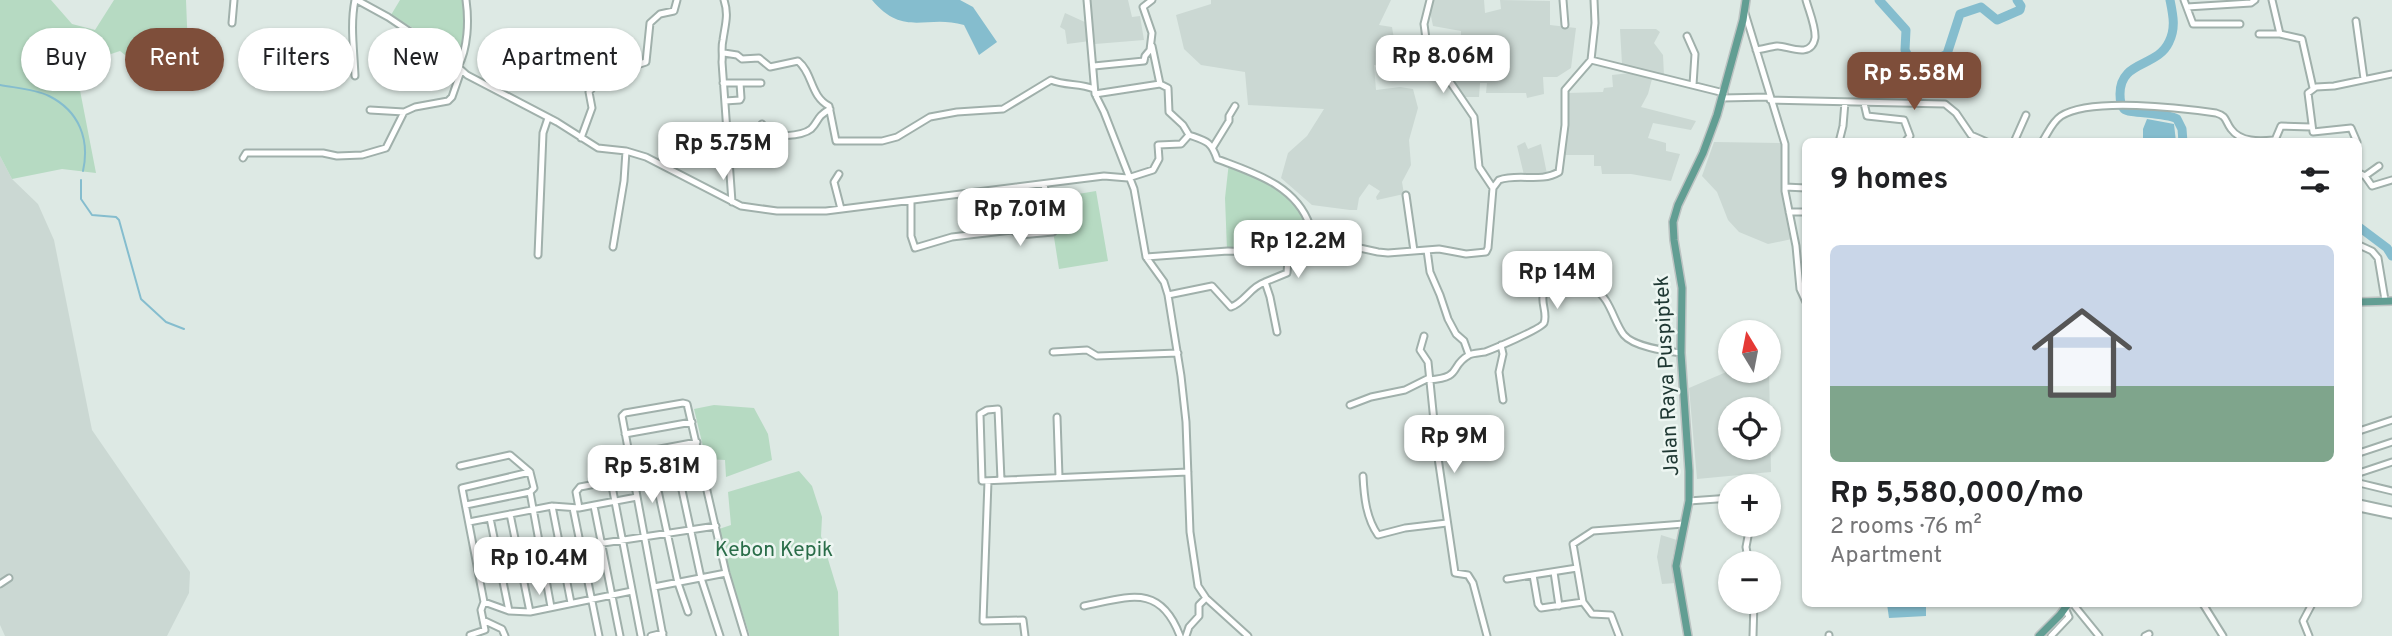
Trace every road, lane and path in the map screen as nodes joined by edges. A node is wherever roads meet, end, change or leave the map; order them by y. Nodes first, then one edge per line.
1 (234, 0) edge
2 (356, 0) edge
3 (466, 0) edge
4 (677, 0) edge
5 (724, 0) edge
6 (1087, 0) edge
7 (1153, 0) edge
8 (1430, 0) edge
9 (1563, 0) edge
10 (1594, 0) edge
11 (1746, 0) edge
12 (1806, 0) edge
13 (2184, 0) edge
14 (2255, 0) edge
15 (2272, 0) edge
16 (2187, 7) junction
17 (1745, 13) junction
18 (2356, 21) dead end
19 (232, 23) dead end
20 (1565, 24) dead end
21 (2240, 24) dead end
22 (403, 28) edge
23 (2259, 34) dead end
24 (2280, 34) junction
25 (1686, 36) dead end
26 (1151, 44) junction
27 (1756, 50) junction
28 (463, 52) edge
29 (724, 53) junction
30 (1591, 60) junction
31 (1094, 66) junction
32 (463, 71) edge
33 (2392, 74) edge
34 (355, 76) dead end
35 (2364, 79) junction
36 (723, 83) junction
37 (740, 83) junction
38 (761, 83) dead end
39 (1160, 84) junction
40 (1693, 85) junction
41 (2313, 88) junction
42 (454, 91) edge
43 (1094, 92) junction
44 (1723, 95) junction
45 (1770, 98) junction
46 (725, 101) junction
47 (1845, 102) junction
48 (1864, 103) junction
49 (1235, 106) dead end
50 (830, 109) junction
51 (370, 110) dead end
52 (404, 112) junction
53 (2026, 115) dead end
54 (548, 118) junction
55 (762, 124) dead end
56 (2312, 129) junction
57 (727, 134) junction
58 (761, 134) junction
59 (1189, 135) junction
60 (581, 138) junction
61 (1840, 138) edge
62 (1908, 138) edge
63 (1978, 138) edge
64 (2016, 138) edge
65 (2044, 138) edge
66 (2244, 138) edge
67 (2276, 138) edge
68 (2315, 138) edge
69 (2355, 138) edge
70 (1213, 147) junction
71 (626, 151) junction
72 (243, 158) dead end
73 (2379, 166) dead end
74 (839, 174) dead end
75 (2362, 175) edge
76 (1128, 178) junction
77 (2392, 180) edge
78 (1044, 184) junction
79 (1785, 187) junction
80 (1493, 188) junction
81 (1802, 188) edge
82 (1406, 195) dead end
83 (732, 202) junction
84 (911, 202) junction
85 (841, 209) junction
86 (1789, 212) junction
87 (1802, 212) edge
88 (1310, 226) junction
89 (1289, 246) junction
90 (1796, 246) junction
91 (1802, 246) edge
92 (613, 247) dead end
93 (2362, 247) edge
94 (1427, 250) junction
95 (1414, 251) junction
96 (538, 255) dead end
97 (1146, 257) junction
98 (1265, 282) junction
99 (1802, 282) edge
100 (1168, 295) junction
101 (2388, 300) edge
102 (2362, 302) edge
103 (1277, 332) dead end
104 (1424, 336) dead end
105 (1501, 345) junction
106 (1053, 352) dead end
107 (1178, 353) junction
108 (1681, 353) junction
109 (1469, 355) junction
110 (1429, 379) junction
111 (1503, 400) dead end
112 (1350, 405) dead end
113 (1057, 417) dead end
114 (2392, 420) edge
115 (692, 422) junction
116 (2362, 430) edge
117 (625, 434) junction
118 (697, 442) junction
119 (2392, 442) edge
120 (2362, 452) edge
121 (628, 455) junction
122 (2392, 462) edge
123 (701, 464) junction
124 (460, 466) dead end
125 (677, 467) junction
126 (654, 471) junction
127 (530, 472) junction
128 (1188, 472) junction
129 (2362, 472) edge
130 (633, 476) junction
131 (1363, 476) dead end
132 (1059, 477) junction
133 (1001, 480) junction
134 (611, 481) junction
135 (988, 481) junction
136 (2362, 484) edge
137 (2392, 488) edge
138 (530, 492) junction
139 (637, 497) junction
140 (1718, 499) edge
141 (1689, 501) junction
142 (615, 502) junction
143 (466, 505) junction
144 (552, 506) junction
145 (594, 506) junction
146 (2362, 507) edge
147 (576, 508) junction
148 (533, 509) junction
149 (2392, 512) edge
150 (510, 514) junction
151 (490, 518) junction
152 (469, 522) junction
153 (1447, 523) junction
154 (1684, 524) junction
155 (716, 526) junction
156 (692, 530) junction
157 (668, 535) junction
158 (645, 538) junction
159 (624, 541) junction
160 (602, 545) junction
161 (580, 548) junction
162 (560, 549) junction
163 (541, 551) junction
164 (519, 555) junction
165 (499, 559) junction
166 (478, 562) junction
167 (1577, 568) junction
168 (1554, 572) junction
169 (726, 573) junction
170 (1533, 575) junction
171 (9, 578) dead end
172 (701, 578) junction
173 (1507, 579) dead end
174 (678, 583) junction
175 (0, 584) edge
176 (654, 587) junction
177 (632, 591) junction
178 (612, 596) junction
179 (1206, 598) junction
180 (591, 599) junction
181 (484, 602) junction
182 (1583, 602) junction
183 (571, 603) junction
184 (1084, 606) dead end
185 (1559, 606) junction
186 (551, 607) junction
187 (2068, 607) edge
188 (2071, 607) edge
189 (2205, 607) edge
190 (2310, 607) edge
191 (509, 611) junction
192 (530, 612) junction
193 (688, 612) dead end
194 (1754, 614) edge
195 (483, 620) junction
196 (2050, 634) edge
197 (2308, 634) edge
198 (470, 635) edge
199 (663, 635) edge
200 (505, 636) edge
201 (600, 636) edge
202 (620, 636) edge
203 (641, 636) edge
204 (651, 636) edge
205 (720, 636) edge
206 (745, 636) edge
207 (1024, 636) edge
208 (1180, 636) edge
209 (1186, 636) edge
210 (1248, 636) edge
211 (1487, 636) edge
212 (1619, 636) edge
213 (1688, 636) edge
214 (1753, 636) edge
215 (2040, 636) edge
216 (2099, 636) edge
217 (2223, 636) edge
218 (2300, 636) edge

1 - 19 street
2 - 22 street
2 - 34 street
3 - 28 street
4 - 60 street
5 - 29 street
6 - 31 street
7 - 26 street
8 - 80 street
9 - 20 street
10 - 30 street
11 - 17 main road, Jalan Raya Puspiptek
12 - 27 street
13 - 16 street
14 - 16 street
15 - 24 street
16 - 21 street
17 - 27 street
17 - 44 main road, Jalan Raya Puspiptek
18 - 35 street
23 - 24 street
24 - 41 street
25 - 40 street
26 - 31 street
26 - 39 street
27 - 45 street
29 - 36 street
29 - 50 street
30 - 40 street
30 - 80 street
31 - 43 street
32 - 54 street
33 - 35 street
35 - 41 street
36 - 37 street
36 - 46 street
37 - 38 street
37 - 46 street
39 - 43 street
39 - 59 street
40 - 44 street
41 - 56 street
42 - 52 street
43 - 50 street
43 - 76 street
44 - 45 street
44 - 108 main road, Jalan Raya Puspiptek
45 - 47 street
45 - 79 street
46 - 57 street
47 - 48 street
47 - 61 street
48 - 62 street
48 - 63 street
49 - 70 street
50 - 58 street
51 - 52 street
52 - 72 street
53 - 64 street
54 - 60 street
54 - 96 street
55 - 58 street
56 - 67 street
56 - 68 street
56 - 69 street
57 - 58 street
57 - 83 street
59 - 70 street
59 - 76 street
60 - 71 street
65 - 66 street
70 - 88 street
71 - 83 street
71 - 92 street
73 - 75 street
74 - 85 street
75 - 77 street
76 - 78 street
76 - 97 street
78 - 84 street
78 - 84 street
79 - 81 street
79 - 86 street
80 - 94 street
82 - 95 street
83 - 85 street
84 - 85 street
86 - 87 street
86 - 90 street
88 - 89 street
88 - 95 street
89 - 97 street
89 - 98 street
90 - 91 street
90 - 99 street
93 - 101 street
94 - 95 street
94 - 109 street
97 - 100 street
98 - 100 street
98 - 103 street
100 - 107 street
101 - 102 main road
104 - 110 street
105 - 108 street
105 - 109 street
105 - 111 street
106 - 107 street
107 - 128 street
108 - 141 main road, Jalan Raya Puspiptek
109 - 110 street
110 - 112 street
110 - 153 street
113 - 132 street
114 - 116 street
115 - 117 street
115 - 117 street
115 - 118 street
117 - 121 street
118 - 121 street
118 - 123 street
119 - 120 street
121 - 130 street
122 - 129 street
123 - 125 street
123 - 155 street
124 - 127 street
125 - 126 street
125 - 156 street
126 - 130 street
126 - 157 street
127 - 138 street
127 - 143 street
128 - 132 street
128 - 179 street
130 - 134 street
130 - 139 street
131 - 153 street
132 - 133 street
133 - 135 street
133 - 135 street
134 - 142 street
134 - 147 street
135 - 207 street
136 - 137 street
138 - 143 street
138 - 148 street
139 - 142 street
139 - 158 street
140 - 141 street
141 - 154 main road, Jalan Raya Puspiptek
142 - 145 street
142 - 159 street
143 - 152 street
144 - 147 street
144 - 148 street
144 - 162 street
145 - 147 street
145 - 160 street
146 - 149 street
147 - 161 street
148 - 150 street
148 - 163 street
150 - 151 street
150 - 164 street
151 - 152 street
151 - 165 street
152 - 166 street
153 - 211 street
154 - 167 street
154 - 213 main road, Jalan Raya Puspiptek
155 - 156 street
155 - 169 street
156 - 157 street
156 - 172 street
157 - 158 street
157 - 174 street
158 - 159 street
158 - 176 street
159 - 160 street
159 - 177 street
160 - 161 street
160 - 178 street
161 - 162 street
161 - 180 street
162 - 163 street
162 - 183 street
163 - 164 street
163 - 186 street
164 - 165 street
164 - 192 street
165 - 166 street
165 - 191 street
166 - 181 street
167 - 168 street
167 - 182 street
168 - 170 street
168 - 185 street
169 - 172 street
169 - 206 street
170 - 173 street
170 - 185 street
171 - 175 street
172 - 174 street
172 - 205 street
174 - 176 street
174 - 193 street
176 - 199 street
177 - 178 street
177 - 203 street
178 - 180 street
178 - 202 street
179 - 209 street
179 - 210 street
180 - 183 street
180 - 201 street
181 - 191 street
181 - 195 street
182 - 185 street
182 - 212 street
183 - 186 street
184 - 208 street
186 - 192 street
187 - 196 main road
188 - 216 street
189 - 217 street
190 - 197 street
191 - 192 street
194 - 214 street
195 - 198 street
195 - 200 street
196 - 215 main road
197 - 218 street
199 - 204 street

